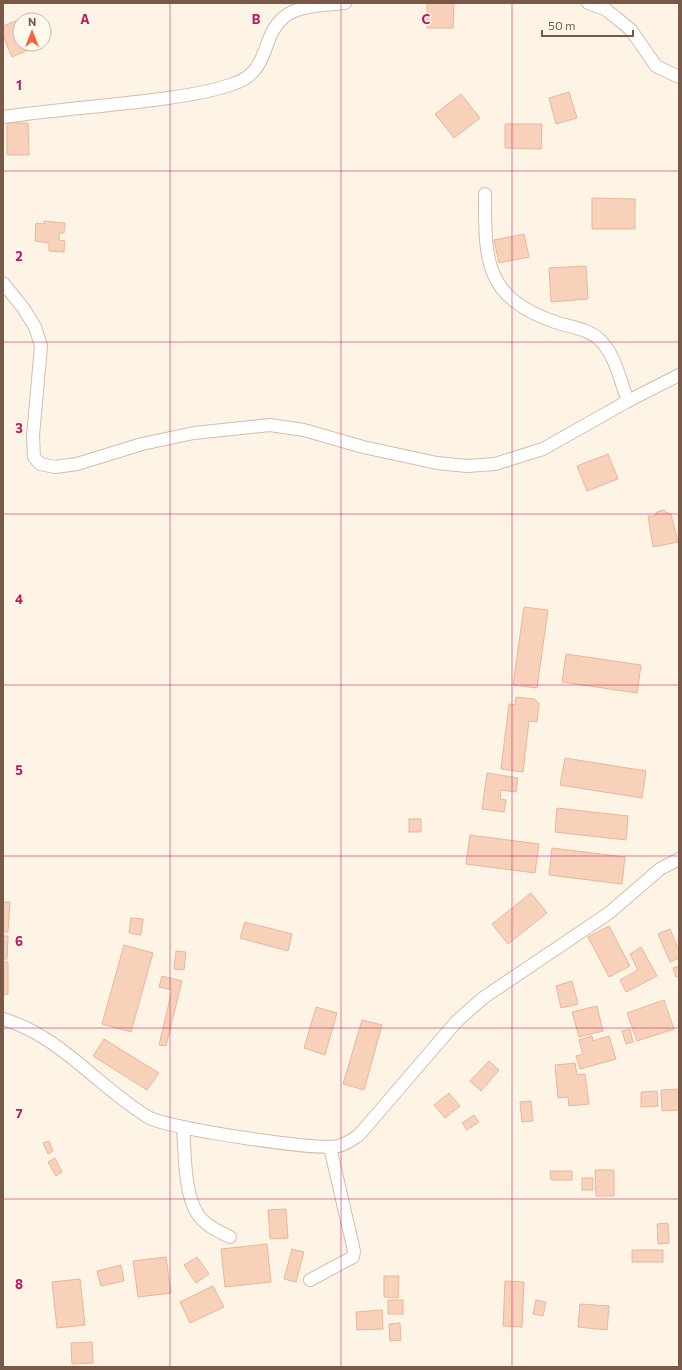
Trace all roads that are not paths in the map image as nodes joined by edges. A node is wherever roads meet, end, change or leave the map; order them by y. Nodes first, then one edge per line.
1 (345, 3) edge
2 (588, 3) edge
3 (679, 77) edge
4 (3, 117) edge
5 (485, 194) dead end
6 (3, 283) edge
7 (679, 375) edge
8 (628, 401) junction
9 (679, 859) edge
10 (3, 1019) edge
11 (183, 1128) junction
12 (330, 1147) junction
13 (230, 1237) dead end
14 (310, 1280) dead end

1 - 4 street
2 - 3 street
5 - 8 street
6 - 8 street
7 - 8 street
9 - 12 street
10 - 11 street
11 - 12 street
11 - 13 street
12 - 14 street

